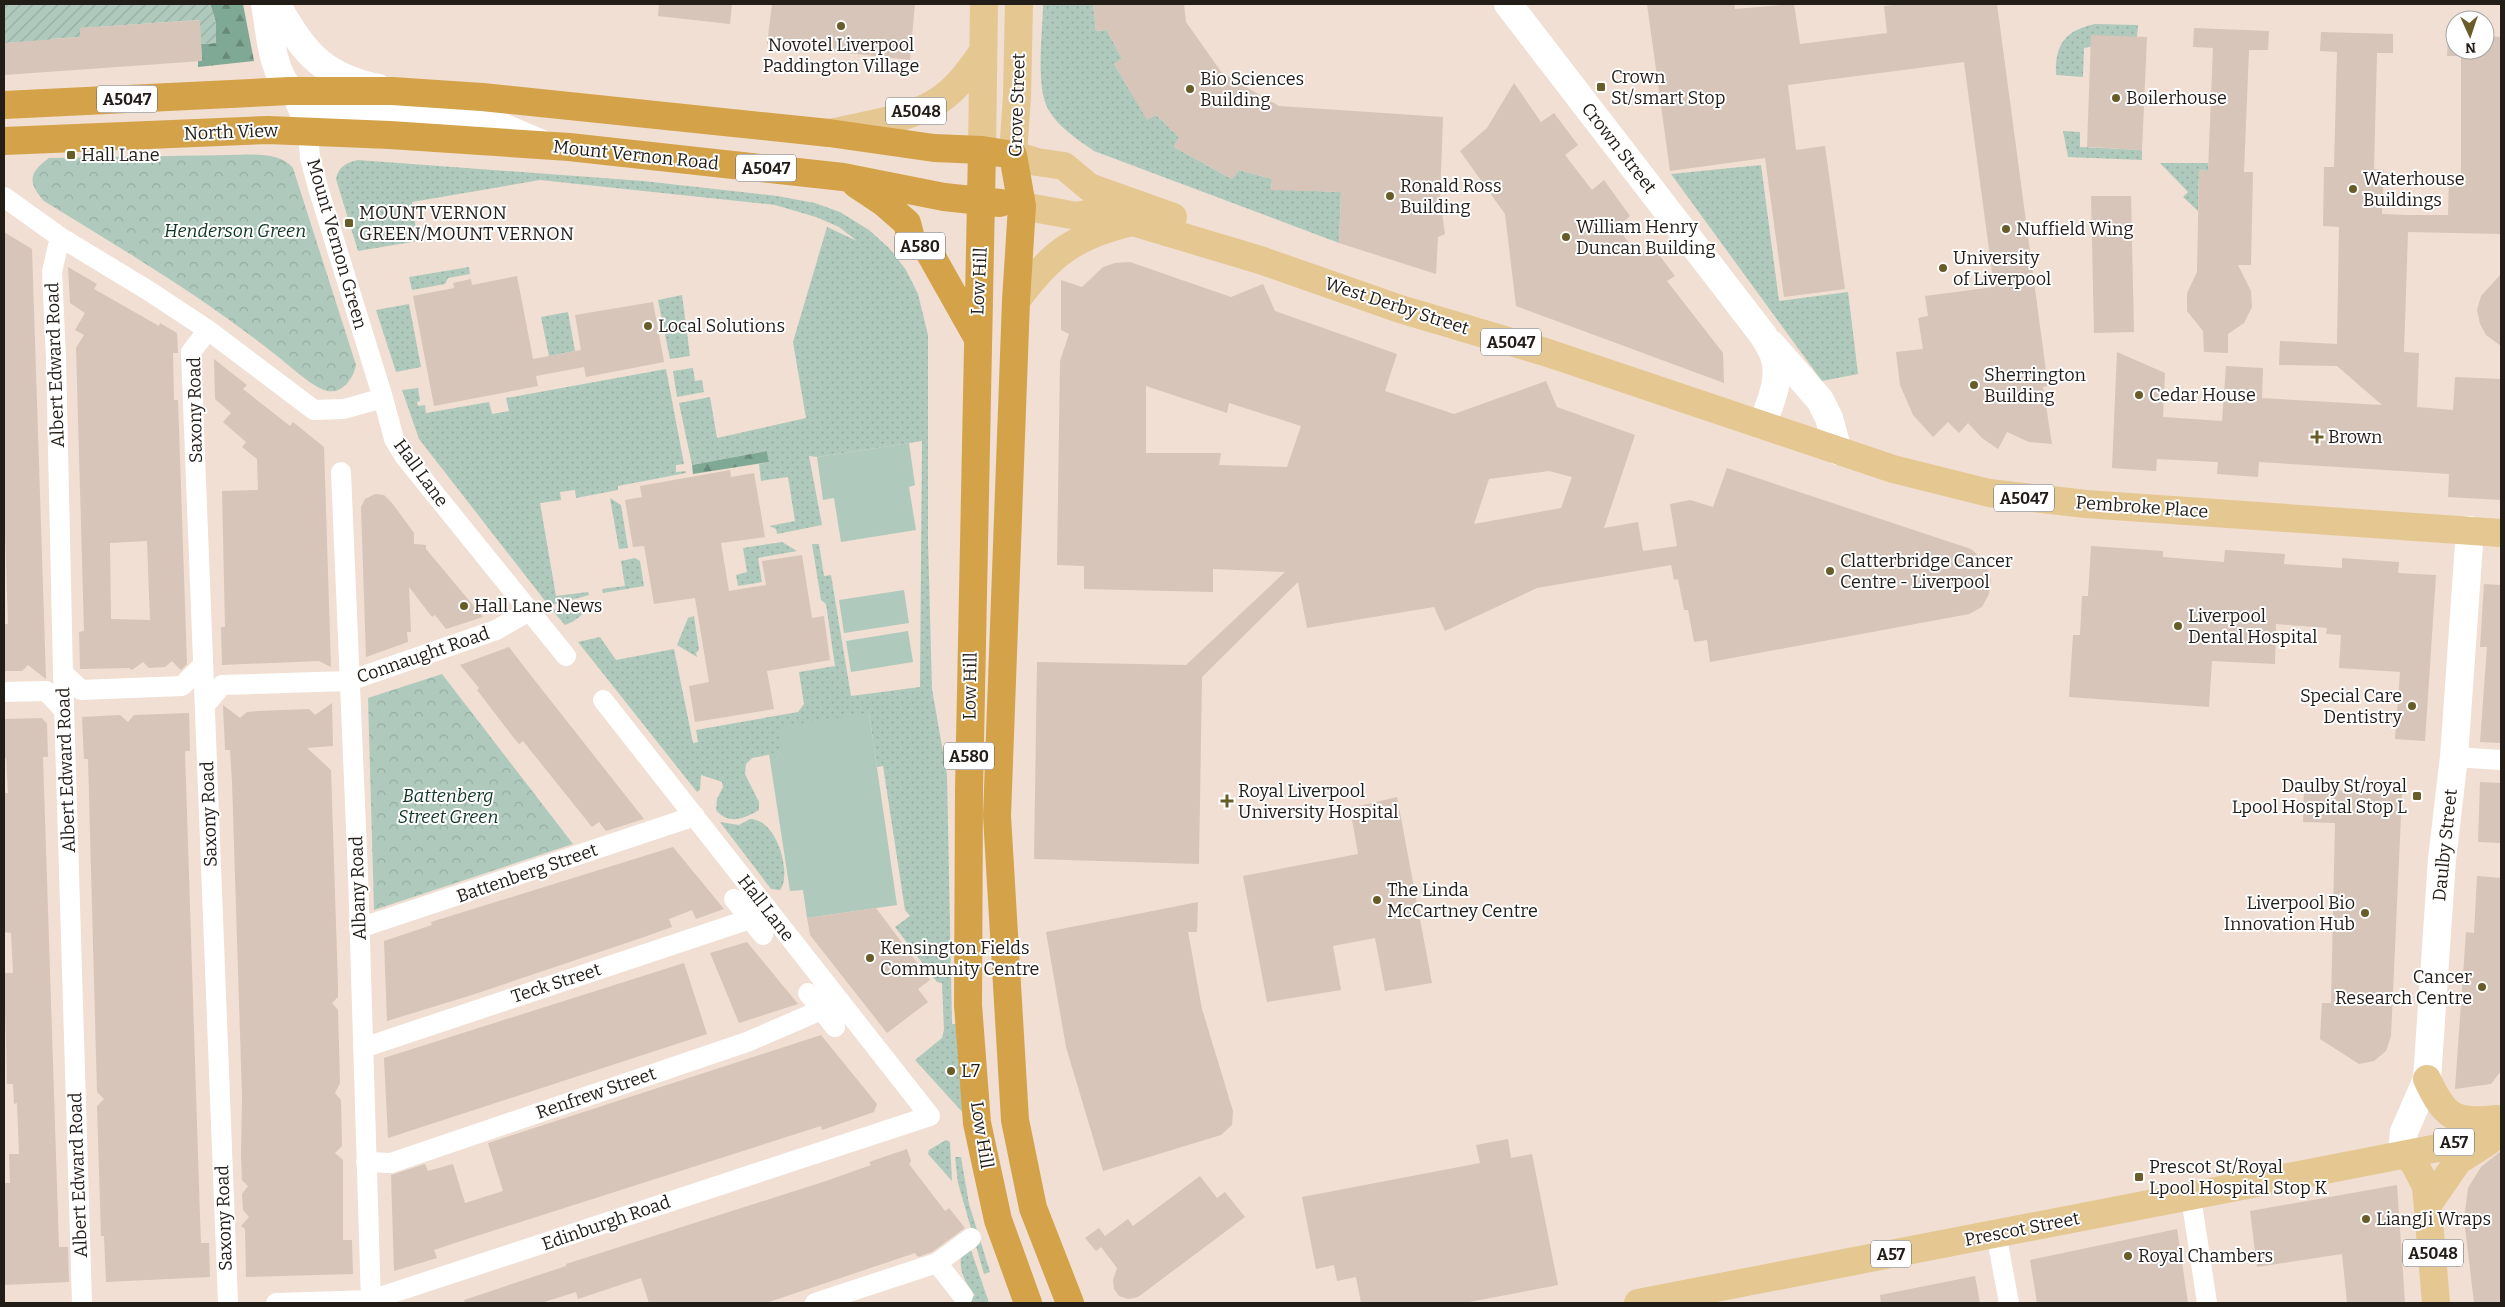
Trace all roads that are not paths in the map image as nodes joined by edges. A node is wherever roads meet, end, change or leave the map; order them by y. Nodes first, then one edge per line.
1 (265, 4) edge
2 (276, 4) edge
3 (984, 4) edge
4 (1019, 4) edge
5 (1508, 4) edge
6 (982, 53) junction
7 (290, 91) junction
8 (392, 91) junction
9 (4, 105) edge
10 (308, 132) junction
11 (829, 133) junction
12 (4, 141) edge
13 (548, 146) junction
14 (982, 150) junction
15 (1013, 155) junction
16 (842, 177) junction
17 (4, 197) edge
18 (982, 201) junction
19 (1022, 206) junction
20 (1133, 222) junction
21 (60, 238) junction
22 (1260, 260) junction
23 (1016, 301) junction
24 (208, 330) junction
25 (1764, 335) junction
26 (977, 337) junction
27 (383, 398) junction
28 (1762, 425) junction
29 (1838, 452) junction
30 (341, 472) dead end
31 (2470, 530) junction
32 (2501, 532) edge
33 (529, 611) junction
34 (566, 656) dead end
35 (349, 681) junction
36 (209, 685) junction
37 (63, 691) junction
38 (4, 692) edge
39 (603, 700) dead end
40 (2454, 758) junction
41 (2501, 760) edge
42 (695, 816) junction
43 (734, 898) dead end
44 (767, 908) junction
45 (750, 919) junction
46 (359, 928) junction
47 (763, 935) dead end
48 (808, 994) dead end
49 (829, 1004) junction
50 (835, 1027) dead end
51 (363, 1048) junction
52 (2427, 1079) junction
53 (930, 1116) joint
54 (2501, 1119) edge
55 (2501, 1123) edge
56 (2501, 1131) edge
57 (2406, 1154) junction
58 (366, 1162) junction
59 (2191, 1197) junction
60 (2429, 1203) junction
61 (1996, 1233) junction
62 (971, 1238) dead end
63 (937, 1263) junction
64 (963, 1296) dead end
65 (371, 1302) edge
66 (82, 1303) edge
67 (228, 1303) edge
68 (276, 1303) edge
69 (815, 1303) edge
70 (1028, 1303) edge
71 (1070, 1303) edge
72 (1638, 1303) edge
73 (2009, 1303) edge
74 (2207, 1303) edge
75 (2436, 1303) edge

1 - 7 street
2 - 8 street
3 - 6 main road, Grove Street
4 - 15 main road, Grove Street
5 - 25 street, Crown Street
6 - 11 main road, A5048
6 - 14 main road, Grove Street
7 - 8 highway, A5047
7 - 9 highway, A5047
7 - 10 street, Mount Vernon Green
7 - 13 street
8 - 11 highway, A5047
10 - 12 highway, North View / A5047
10 - 13 highway, Mount Vernon Road / A5047
10 - 27 street, Mount Vernon Green
11 - 14 highway, A5047
13 - 16 highway, Mount Vernon Road / A5047
14 - 15 highway, West Derby Street / A5047
14 - 18 highway, Low Hill
15 - 19 highway, Grove Street
15 - 22 main road, West Derby Street / A5047
16 - 18 highway, Mount Vernon Road / A5047
16 - 26 highway, A580
17 - 21 street
18 - 19 highway, Mount Vernon Road / A5047
18 - 26 highway, Low Hill / A580
19 - 20 main road, West Derby Street / A5047
19 - 23 highway, Low Hill / A580
20 - 22 main road, West Derby Street / A5047
20 - 23 main road
21 - 24 street
21 - 37 street, Albert Edward Road
22 - 28 main road, West Derby Street / A5047
23 - 71 highway, Low Hill / A580
24 - 27 street
24 - 36 street, Saxony Road
25 - 28 street, Crown Street
25 - 29 street
26 - 70 highway, Low Hill / A580
27 - 33 street, Hall Lane
28 - 29 main road, Pembroke Place / A5047
29 - 31 main road, Pembroke Place / A5047
30 - 35 street, Albany Road
31 - 32 main road, Pembroke Place / A5047
31 - 40 street, Daulby Street
33 - 34 street, Hall Lane
33 - 35 street, Connaught Road
35 - 36 street, Connaught Road
35 - 46 street, Albany Road
36 - 37 street
36 - 67 street, Saxony Road
37 - 38 street
37 - 66 street, Albert Edward Road
39 - 42 street, Hall Lane
40 - 41 street
40 - 52 street, Daulby Street
42 - 44 street, Hall Lane
42 - 46 street, Battenberg Street
43 - 45 street
44 - 45 street, Teck Street
44 - 49 street, Hall Lane
45 - 47 street
45 - 51 street, Teck Street
46 - 51 street, Albany Road
48 - 49 street
49 - 50 street
49 - 53 street, Hall Lane
49 - 58 street, Renfrew Street
51 - 58 street, Albany Road
52 - 54 main road
52 - 57 street, Daulby Street
53 - 65 street, Edinburgh Road
55 - 57 main road, A57
56 - 60 main road
57 - 59 main road, Prescot Street / A57
57 - 60 main road, A5048
58 - 65 street, Albany Road
59 - 61 main road, Prescot Street / A57
59 - 74 street
60 - 75 main road, A5048
61 - 72 main road, Prescot Street / A57
61 - 73 street
62 - 63 street
63 - 64 street
63 - 69 street
65 - 68 street, Edinburgh Road

